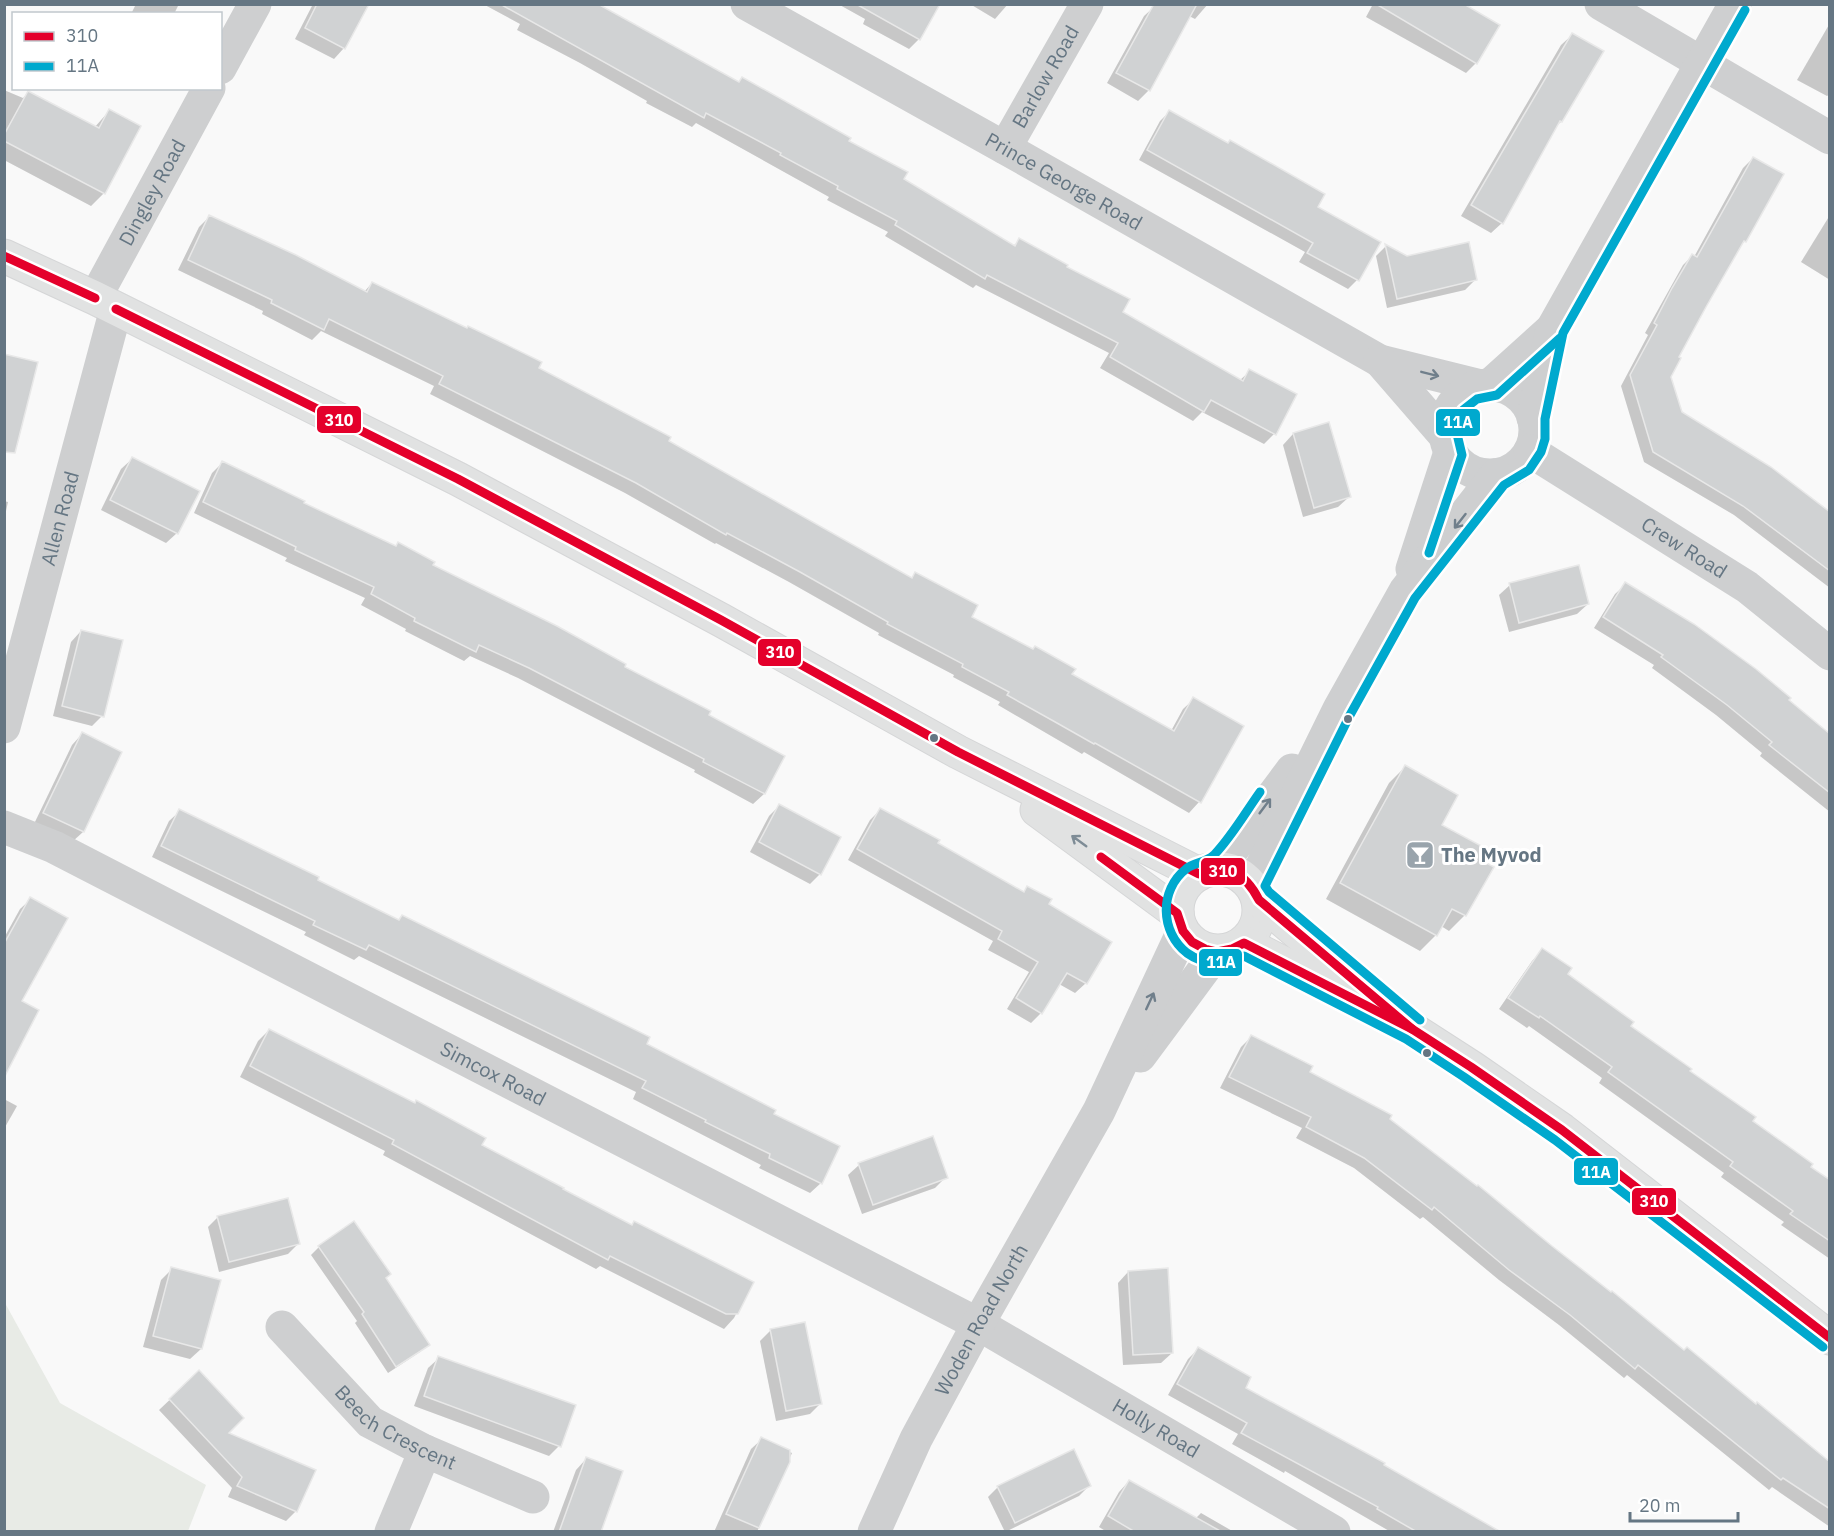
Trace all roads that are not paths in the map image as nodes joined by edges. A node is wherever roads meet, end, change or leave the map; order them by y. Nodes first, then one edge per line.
1 (255, 4) edge
2 (747, 4) edge
3 (1087, 4) edge
4 (1600, 4) edge
5 (1735, 4) edge
6 (1701, 63) junction
7 (222, 64) edge
8 (208, 90) edge
9 (1830, 138) edge
10 (1005, 148) junction
11 (4, 256) edge
12 (105, 303) junction
13 (1551, 329) junction
14 (1380, 361) junction
15 (1485, 385) junction
16 (1533, 418) junction
17 (1447, 444) junction
18 (1530, 451) junction
19 (1496, 475) junction
20 (1405, 591) junction
21 (1830, 654) edge
22 (1339, 708) junction
23 (4, 727) edge
24 (958, 752) junction
25 (4, 827) edge
26 (1208, 872) junction
27 (1255, 893) junction
28 (1180, 922) junction
29 (1231, 947) junction
30 (1412, 1029) junction
31 (1100, 1111) junction
32 (978, 1324) junction
33 (282, 1327) dead end
34 (1830, 1338) edge
35 (424, 1451) junction
36 (533, 1497) dead end
37 (391, 1532) edge
38 (874, 1532) edge
39 (1334, 1532) edge

1 - 7 street
2 - 10 street, Prince George Road
3 - 10 street, Barlow Road
4 - 6 street
5 - 6 street
6 - 9 street
6 - 13 street
8 - 12 street, Dingley Road
10 - 14 street, Prince George Road
11 - 12 main road
12 - 23 street, Allen Road
12 - 24 main road
13 - 15 street
13 - 16 street
14 -> 15 street, Prince George Road
14 - 17 street, Prince George Road
15 - 16 street
15 - 17 street
16 - 18 street
17 - 19 street
17 - 20 street
18 - 19 street
18 - 21 street, Crew Road
19 -> 20 street
20 - 22 street
26 -> 22 street
22 - 27 street
24 - 26 main road
28 -> 24 main road
25 - 32 street, Simcox Road
26 - 27 main road
26 - 28 main road
27 - 29 main road
27 - 30 main road
28 - 29 main road
31 -> 28 street, Woden Road North
29 - 30 main road
29 - 31 street, Woden Road North
30 - 34 main road
31 - 32 street, Woden Road North
32 - 38 street, Woden Road North
32 - 39 street, Holly Road
33 - 35 street, Beech Crescent
35 - 36 street, Beech Crescent
35 - 37 street

